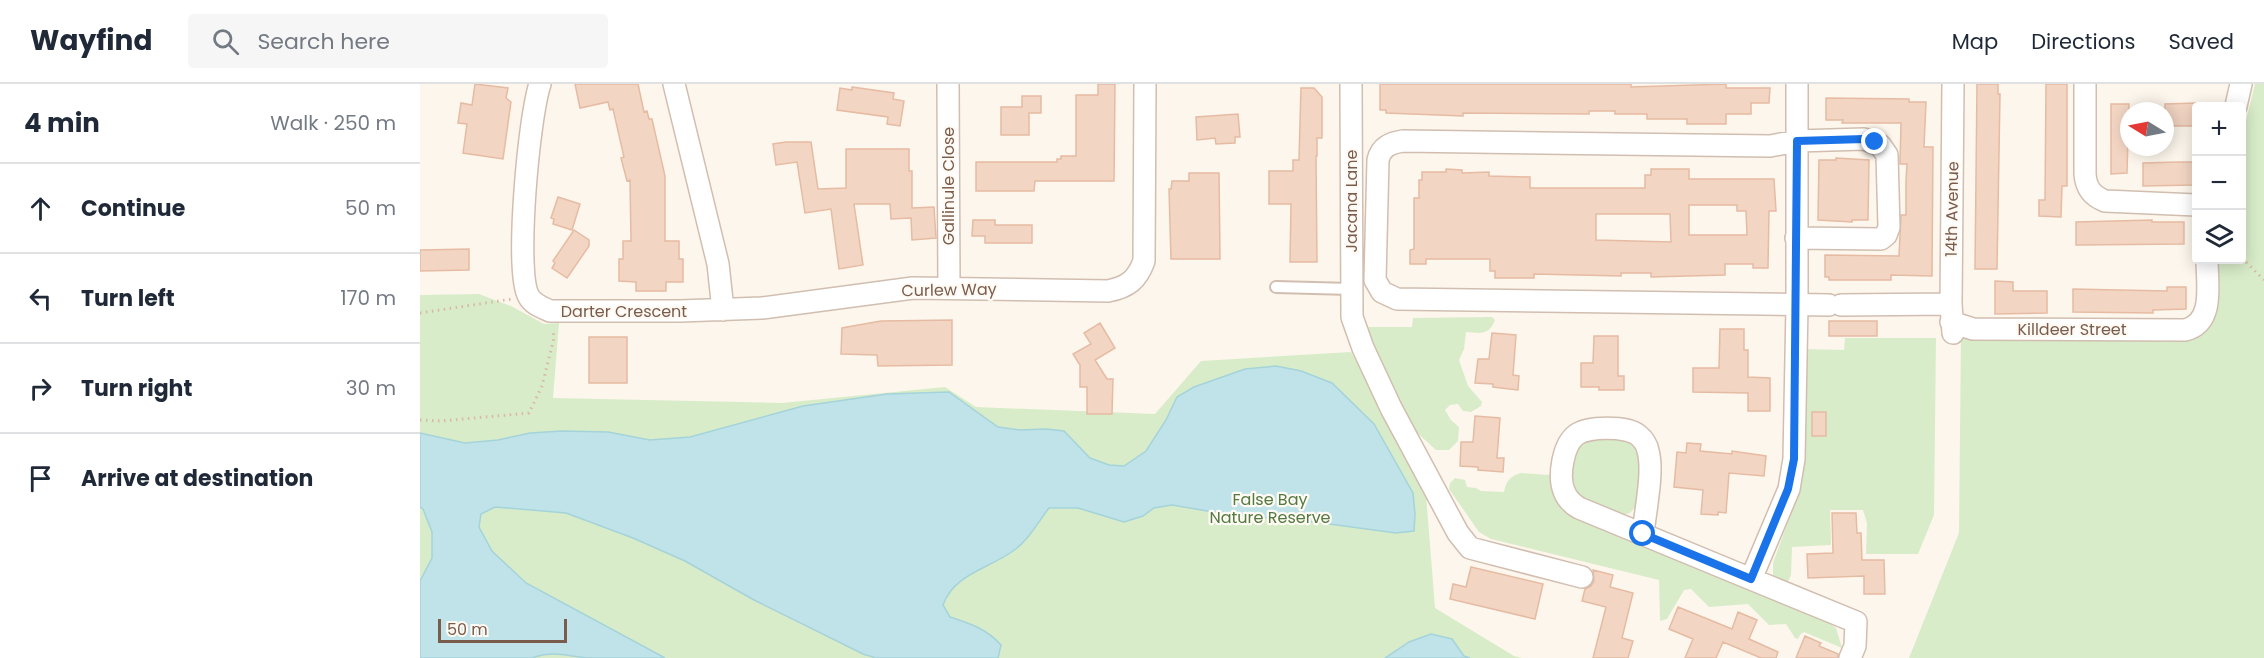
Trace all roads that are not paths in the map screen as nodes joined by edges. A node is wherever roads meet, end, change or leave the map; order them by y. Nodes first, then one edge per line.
1 (540, 84) edge
2 (674, 84) edge
3 (948, 84) edge
4 (1145, 84) edge
5 (1351, 84) edge
6 (1797, 84) edge
7 (1953, 84) edge
8 (2085, 84) edge
9 (2241, 84) edge
10 (2236, 102) edge
11 (1797, 141) junction
12 (2192, 205) edge
13 (1796, 238) junction
14 (2207, 264) edge
15 (1276, 287) dead end
16 (949, 288) junction
17 (1352, 289) junction
18 (1797, 306) junction
19 (723, 310) junction
20 (1951, 320) junction
21 (1643, 534) junction
22 (1582, 577) dead end
23 (1751, 579) junction
24 (1850, 658) edge

1 - 19 street, Darter Crescent
2 - 19 street
3 - 16 street, Gallinule Close
4 - 16 street, Curlew Way
5 - 17 street, Jacana Lane
6 - 11 street
7 - 20 street, 14th Avenue
8 - 12 street
9 - 10 street
11 - 13 street
11 - 13 street, Killdeer Street
11 - 18 street, Killdeer Street
13 - 18 street
14 - 20 street, Killdeer Street
15 - 17 lane
16 - 19 street, Curlew Way
17 - 22 street, Jacana Lane
18 - 20 street, Killdeer Street
18 - 23 street
21 - 21 street
21 - 23 street
23 - 24 street

